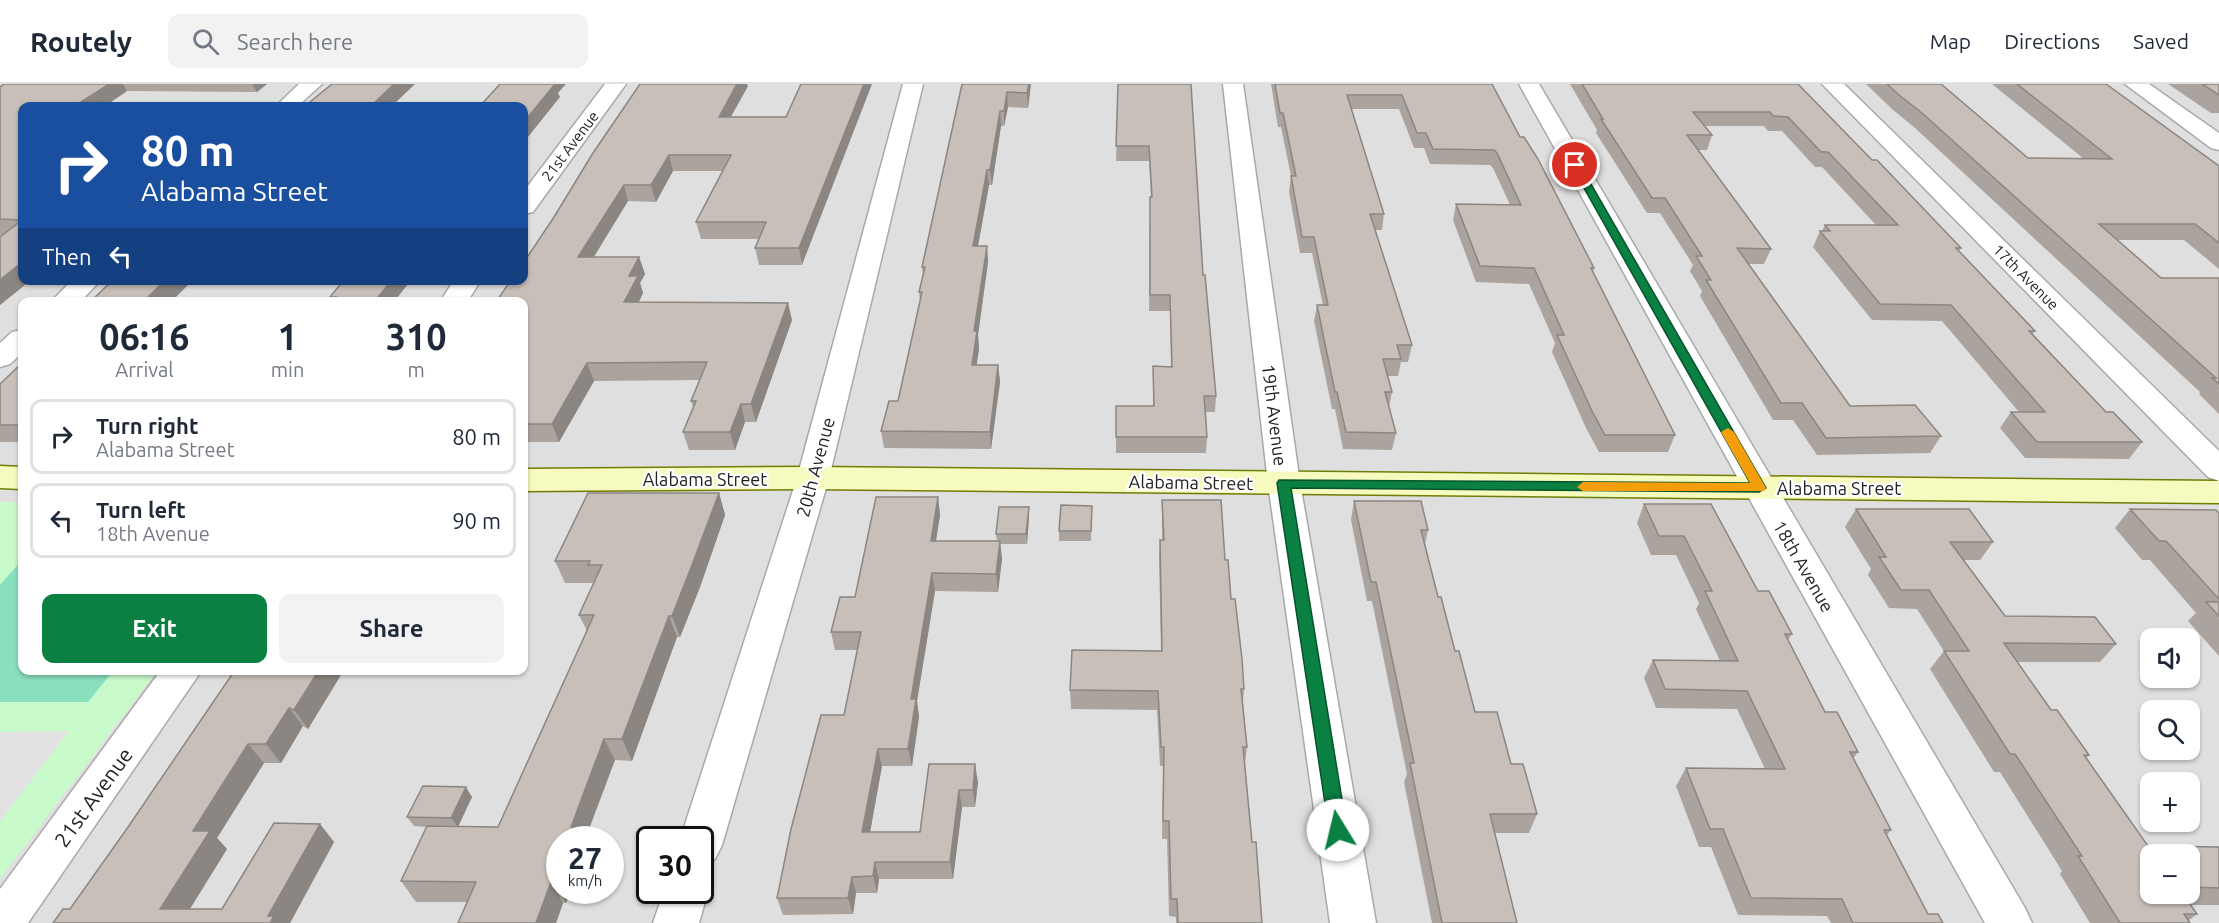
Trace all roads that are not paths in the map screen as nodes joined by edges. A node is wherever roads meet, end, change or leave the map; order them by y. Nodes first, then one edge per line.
1 (312, 84) edge
2 (616, 84) edge
3 (913, 84) edge
4 (1233, 84) edge
5 (1529, 84) edge
6 (1832, 84) edge
7 (2135, 84) edge
8 (291, 102) edge
9 (2219, 143) edge
10 (528, 202) edge
11 (83, 285) edge
12 (69, 297) edge
13 (18, 342) edge
14 (0, 358) edge
15 (2219, 470) edge
16 (0, 477) edge
17 (18, 478) edge
18 (813, 478) junction
19 (528, 480) edge
20 (1284, 483) junction
21 (1759, 488) junction
22 (2219, 492) edge
23 (179, 675) edge
24 (706, 826) edge
25 (682, 904) edge
26 (2, 923) edge
27 (676, 923) edge
28 (1353, 923) edge
29 (2009, 923) edge

1 - 8 street
2 - 10 street, 21st Avenue
3 - 18 street, 20th Avenue
4 - 20 street, 19th Avenue
5 - 21 street, 18th Avenue
6 - 15 street, 17th Avenue
7 - 9 street
11 - 12 street
13 - 14 street
16 - 17 street
18 - 19 street, Alabama Street
18 - 20 street, Alabama Street
18 - 24 street, 20th Avenue
20 - 21 street, Alabama Street
20 - 28 street, 19th Avenue
21 - 22 street, Alabama Street
21 - 29 street, 18th Avenue
23 - 26 street, 21st Avenue
25 - 27 street

